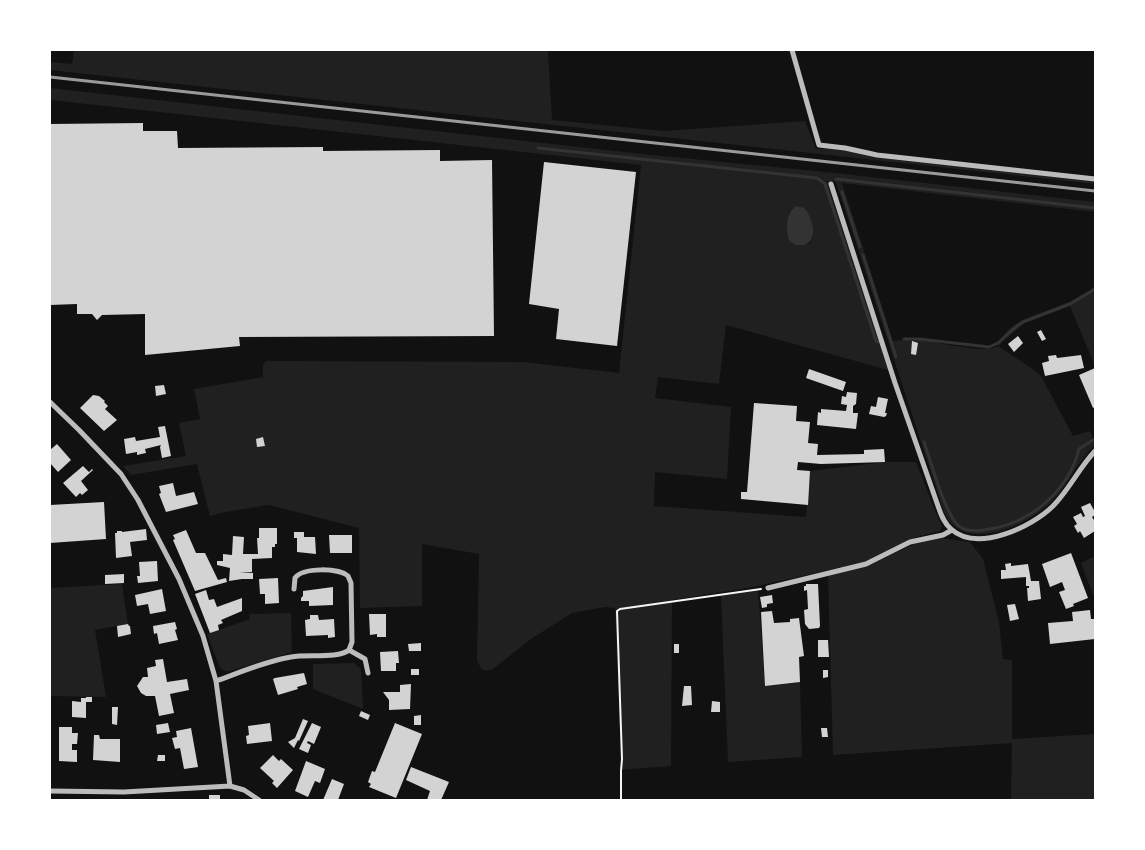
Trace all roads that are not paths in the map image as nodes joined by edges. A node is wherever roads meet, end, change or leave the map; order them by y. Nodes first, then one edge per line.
1 (792, 50) edge
2 (1095, 179) edge
3 (831, 184) dead end
4 (50, 402) edge
5 (1095, 451) edge
6 (952, 530) junction
7 (768, 588) road end
8 (294, 589) dead end
9 (349, 650) junction
10 (368, 673) dead end
11 (216, 681) junction
12 (230, 786) junction
13 (50, 791) edge
14 (260, 800) edge

1 - 2 street
3 - 6 street
4 - 11 street
5 - 6 street
6 - 7 street
8 - 9 street
9 - 10 street
9 - 11 street
11 - 12 street
12 - 13 street
12 - 14 street

